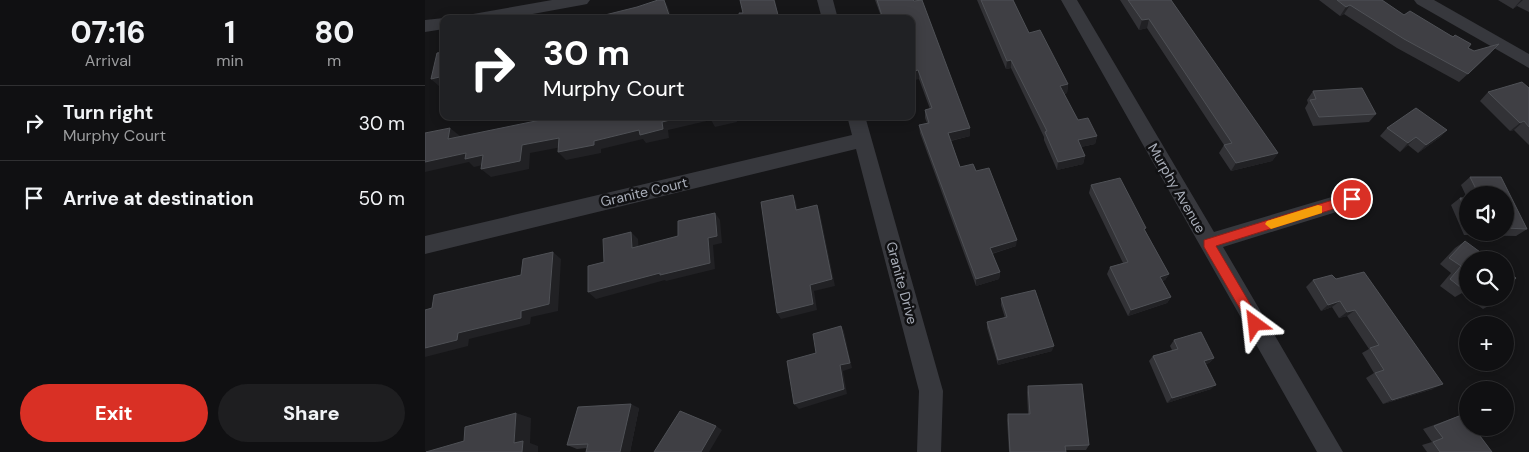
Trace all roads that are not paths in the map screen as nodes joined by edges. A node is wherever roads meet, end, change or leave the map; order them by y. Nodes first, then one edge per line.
1 (582, 0) edge
2 (825, 0) edge
3 (1069, 0) edge
4 (1422, 0) edge
5 (496, 15) edge
6 (830, 15) edge
7 (440, 24) edge
8 (425, 26) edge
9 (1529, 62) edge
10 (858, 120) edge
11 (863, 140) junction
12 (1352, 199) dead end
13 (1208, 244) junction
14 (425, 245) edge
15 (929, 452) edge
16 (1331, 452) edge

1 - 5 street
2 - 6 street
3 - 13 street, Murphy Avenue
4 - 9 street
7 - 8 street
10 - 11 street, Granite Drive
11 - 14 street, Granite Court
11 - 15 street, Granite Drive
12 - 13 street
13 - 16 street, Murphy Avenue

